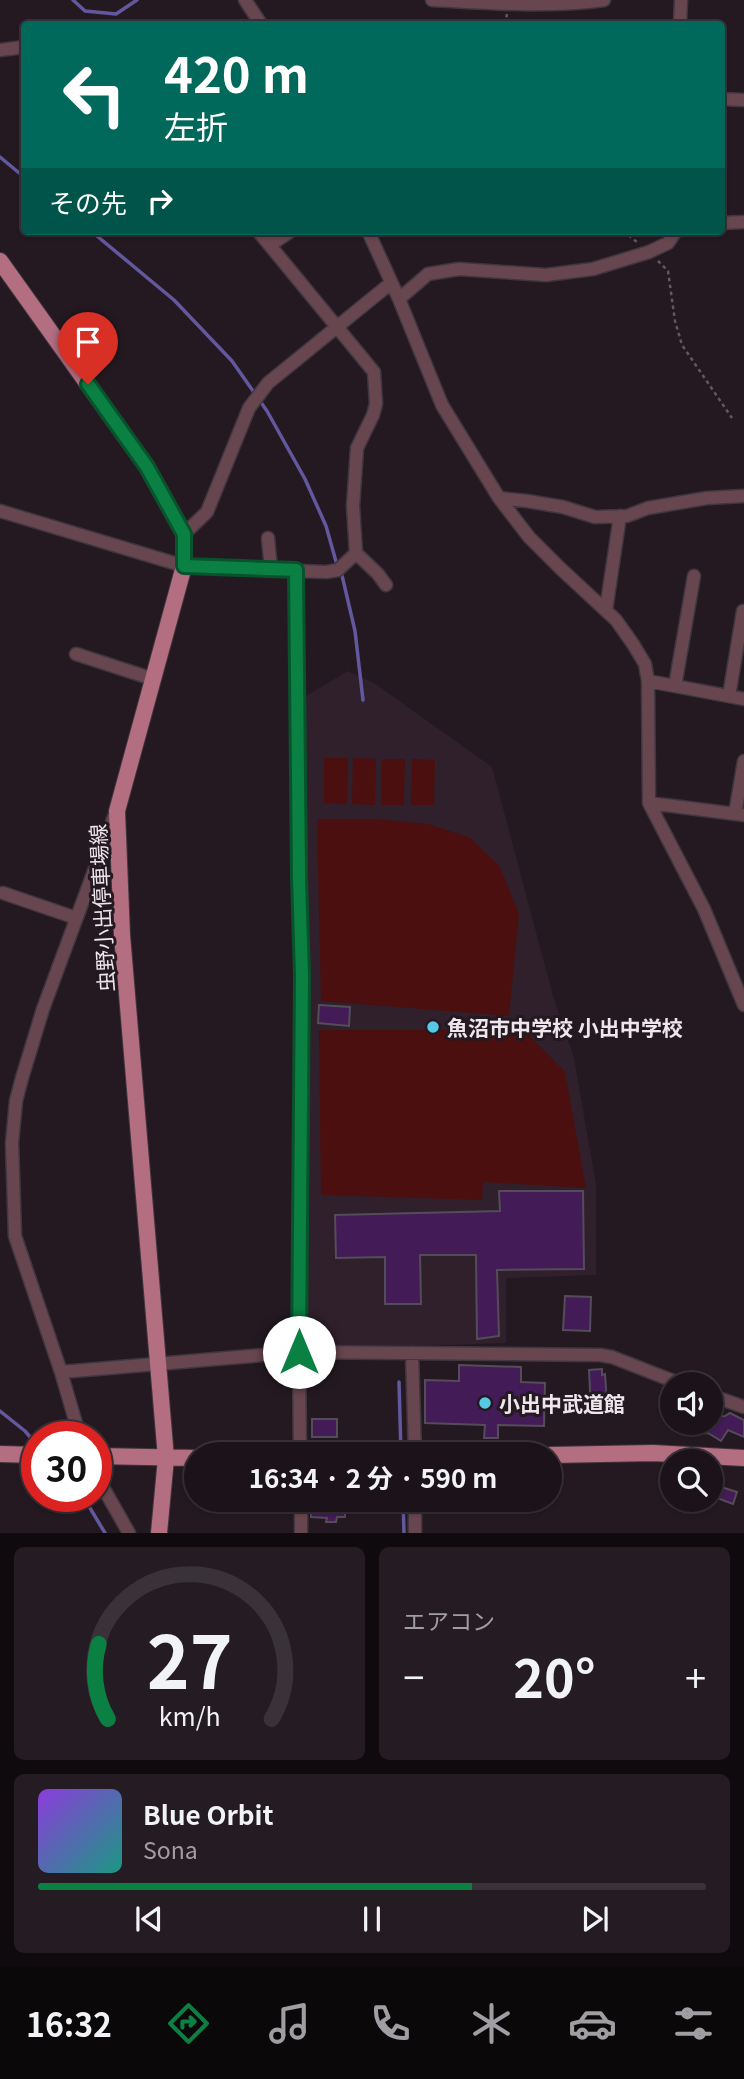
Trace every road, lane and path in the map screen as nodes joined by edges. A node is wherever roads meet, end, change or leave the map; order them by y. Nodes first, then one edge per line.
1 (245, 0) edge
2 (432, 0) edge
3 (604, 0) edge
4 (681, 0) edge
5 (501, 2) edge
6 (259, 21) edge
7 (680, 21) edge
8 (21, 47) edge
9 (0, 50) edge
10 (725, 99) edge
11 (744, 100) edge
12 (744, 222) edge
13 (725, 223) edge
14 (261, 235) edge
15 (285, 235) edge
16 (370, 235) edge
17 (629, 235) edge
18 (668, 237) edge
19 (270, 246) junction
20 (649, 252) junction
21 (0, 261) edge
22 (391, 283) junction
23 (399, 299) junction
24 (336, 327) junction
25 (732, 418) dead end
26 (744, 496) edge
27 (499, 498) junction
28 (0, 511) edge
29 (620, 516) junction
30 (184, 534) junction
31 (268, 538) dead end
32 (356, 553) junction
33 (184, 566) junction
34 (271, 569) junction
35 (296, 570) junction
36 (694, 576) dead end
37 (386, 585) dead end
38 (606, 610) junction
39 (743, 611) edge
40 (76, 654) dead end
41 (153, 679) junction
42 (648, 681) junction
43 (676, 686) junction
44 (729, 696) junction
45 (744, 699) edge
46 (744, 761) edge
47 (649, 803) junction
48 (117, 811) junction
49 (740, 815) edge
50 (3, 893) dead end
51 (76, 918) junction
52 (744, 1005) edge
53 (299, 1352) junction
54 (412, 1353) junction
55 (158, 1362) junction
56 (61, 1372) junction
57 (660, 1376) edge
58 (723, 1400) edge
59 (744, 1407) edge
60 (75, 1421) edge
61 (300, 1442) edge
62 (415, 1442) edge
63 (0, 1454) edge
64 (21, 1455) edge
65 (562, 1455) edge
66 (112, 1456) edge
67 (166, 1458) junction
68 (184, 1458) edge
69 (744, 1458) edge
70 (112, 1503) edge
71 (300, 1512) edge
72 (415, 1512) edge
73 (129, 1533) edge
74 (159, 1533) edge
75 (301, 1533) edge
76 (415, 1533) edge

1 - 6 street
2 - 5 street
3 - 5 street
4 - 7 street
8 - 9 street
10 - 11 street
12 - 13 street
14 - 19 street
15 - 19 street
16 - 22 street
17 - 20 path
18 - 20 street
19 - 24 street
20 - 23 street
20 - 25 path
21 - 30 main road, 虫野小出停車場線
22 - 23 street
22 - 24 street
23 - 27 street
24 - 30 street
24 - 32 street
26 - 29 street
27 - 29 street
27 - 38 street
28 - 33 street
29 - 38 street
30 - 33 main road, 虫野小出停車場線
31 - 34 street
32 - 35 street
32 - 37 street
33 - 34 street
33 - 41 main road, 虫野小出停車場線
34 - 35 street
35 - 53 street
36 - 43 street
38 - 42 street
39 - 44 street
40 - 41 street
41 - 48 main road, 虫野小出停車場線
42 - 43 street
42 - 47 street
43 - 44 street
44 - 45 street
46 - 49 street
47 - 49 street
47 - 52 street
48 - 51 street
48 - 55 main road, 虫野小出停車場線
50 - 51 street
51 - 56 street
53 - 54 street
53 - 55 street
53 - 61 street
54 - 57 street
54 - 62 street
55 - 56 street
55 - 67 main road, 虫野小出停車場線
56 - 60 street
58 - 59 street
63 - 64 main road
65 - 69 main road
66 - 67 main road
67 - 68 main road
67 - 74 main road, 虫野小出停車場線
70 - 73 street
71 - 75 street
72 - 76 street

